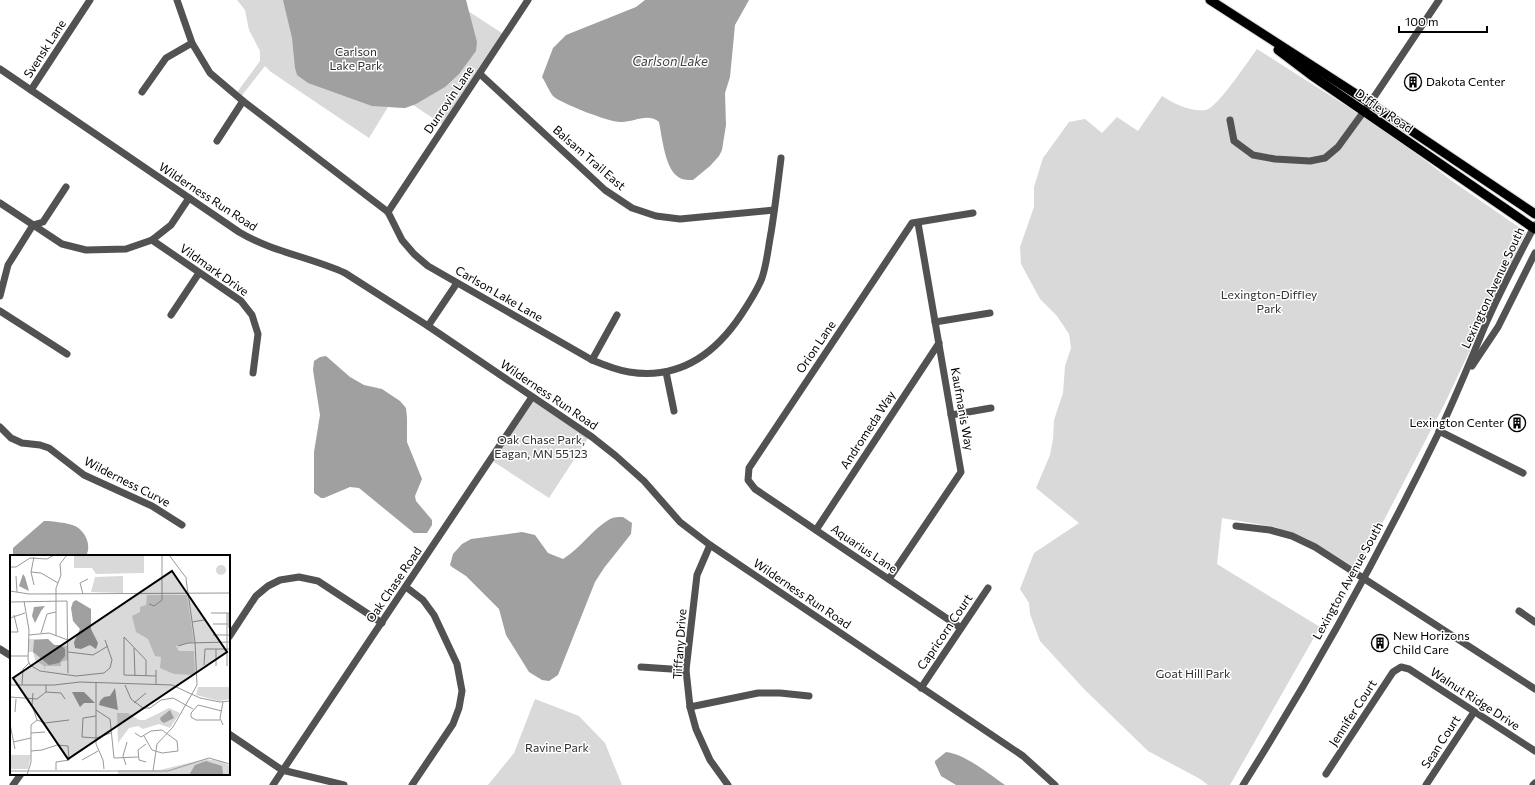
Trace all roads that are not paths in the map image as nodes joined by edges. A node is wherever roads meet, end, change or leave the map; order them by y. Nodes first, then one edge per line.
1 (90, 0) edge
2 (177, 0) edge
3 (528, 0) edge
4 (1210, 0) edge
5 (1439, 0) edge
6 (1223, 8) junction
7 (192, 43) junction
8 (0, 69) edge
9 (480, 74) junction
10 (31, 90) junction
11 (142, 92) dead end
12 (243, 101) junction
13 (1370, 103) junction
14 (1364, 112) junction
15 (1230, 120) dead end
16 (217, 141) dead end
17 (781, 158) dead end
18 (66, 187) dead end
19 (189, 198) junction
20 (0, 203) edge
21 (774, 210) junction
22 (388, 212) junction
23 (973, 213) dead end
24 (1535, 214) edge
25 (918, 223) junction
26 (33, 225) junction
27 (1534, 228) edge
28 (152, 240) junction
29 (1535, 253) edge
30 (199, 273) junction
31 (457, 283) junction
32 (0, 296) edge
33 (0, 311) edge
34 (990, 312) dead end
35 (171, 315) dead end
36 (617, 315) dead end
37 (935, 322) junction
38 (428, 326) junction
39 (939, 342) junction
40 (67, 354) dead end
41 (592, 360) junction
42 (253, 372) dead end
43 (666, 372) junction
44 (1462, 382) junction
45 (532, 397) junction
46 (991, 408) dead end
47 (674, 411) dead end
48 (951, 415) junction
49 (0, 427) edge
50 (1439, 431) junction
51 (1523, 473) dead end
52 (755, 489) joint
53 (182, 525) dead end
54 (1236, 526) dead end
55 (816, 530) junction
56 (710, 545) junction
57 (1365, 578) junction
58 (889, 579) junction
59 (406, 587) junction
60 (988, 588) dead end
61 (1519, 611) dead end
62 (1535, 622) edge
63 (382, 623) junction
64 (961, 628) junction
65 (230, 635) edge
66 (0, 649) edge
67 (10, 655) edge
68 (641, 668) dead end
69 (1401, 668) joint
70 (686, 670) junction
71 (921, 688) junction
72 (1535, 689) edge
73 (810, 696) dead end
74 (690, 707) junction
75 (1474, 712) junction
76 (230, 735) edge
77 (1535, 751) edge
78 (282, 770) junction
79 (1326, 774) dead end
80 (19, 775) edge
81 (13, 785) edge
82 (273, 785) edge
83 (344, 785) edge
84 (412, 785) edge
85 (727, 785) edge
86 (1055, 785) edge
87 (1243, 785) edge
88 (1426, 785) edge

1 - 10 street, Svensk Lane
2 - 7 street, Carlson Lake Lane
3 - 9 street, Dunrovin Lane
4 - 6 main road, Diffley Road
5 - 13 street
6 - 13 main road, Diffley Road
6 - 14 main road, Diffley Road
7 - 11 street
7 - 12 street, Carlson Lake Lane
8 - 10 street, Wilderness Run Road
9 - 21 street, Balsam Trail East
9 - 22 street, Dunrovin Lane
10 - 19 street, Wilderness Run Road
12 - 16 street
12 - 22 street, Carlson Lake Lane
13 - 14 street
13 - 24 main road, Diffley Road
14 - 15 street
14 - 27 main road, Diffley Road
17 - 21 street, Carlson Lake Lane
18 - 26 street
19 - 28 street
19 - 38 street, Wilderness Run Road
20 - 26 street
21 - 43 street, Carlson Lake Lane
22 - 31 street, Carlson Lake Lane
23 - 25 street
25 - 37 street, Kaufmanis Way
25 - 52 street, Orion Lane
26 - 28 street
26 - 32 street
27 - 44 street, Lexington Avenue South
28 - 30 street, Vildmark Drive
29 - 44 street, Lexington Avenue South
30 - 35 street
30 - 42 street, Vildmark Drive
31 - 38 street
31 - 41 street, Carlson Lake Lane
33 - 40 street
34 - 37 street
36 - 41 street
37 - 39 street, Kaufmanis Way
38 - 45 street, Wilderness Run Road
39 - 48 street, Kaufmanis Way
39 - 55 street, Andromeda Way
41 - 43 street, Carlson Lake Lane
43 - 47 street
44 - 50 street, Lexington Avenue South
45 - 56 street, Wilderness Run Road
45 - 59 street, Oak Chase Road
46 - 48 street
48 - 58 street, Kaufmanis Way
49 - 53 street, Wilderness Curve
50 - 51 street
50 - 57 street, Lexington Avenue South
52 - 55 street, Aquarius Lane
54 - 57 street
55 - 58 street, Aquarius Lane
56 - 70 street, Tiffany Drive
56 - 71 street, Wilderness Run Road
57 - 72 street
57 - 87 street, Lexington Avenue South
58 - 64 street, Aquarius Lane
59 - 63 street, Oak Chase Road
59 - 84 street
60 - 64 street, Capricorn Court
61 - 62 street
63 - 65 street
63 - 78 street, Oak Chase Road
64 - 71 street, Capricorn Court
66 - 67 street
68 - 70 street
69 - 75 street, Walnut Ridge Drive
69 - 79 street, Jennifer Court
70 - 74 street, Tiffany Drive
71 - 86 street, Wilderness Run Road
73 - 74 street
74 - 85 street, Tiffany Drive
75 - 77 street, Walnut Ridge Drive
75 - 88 street, Sean Court
76 - 78 street
78 - 82 street, Oak Chase Road
78 - 83 street
80 - 81 street

